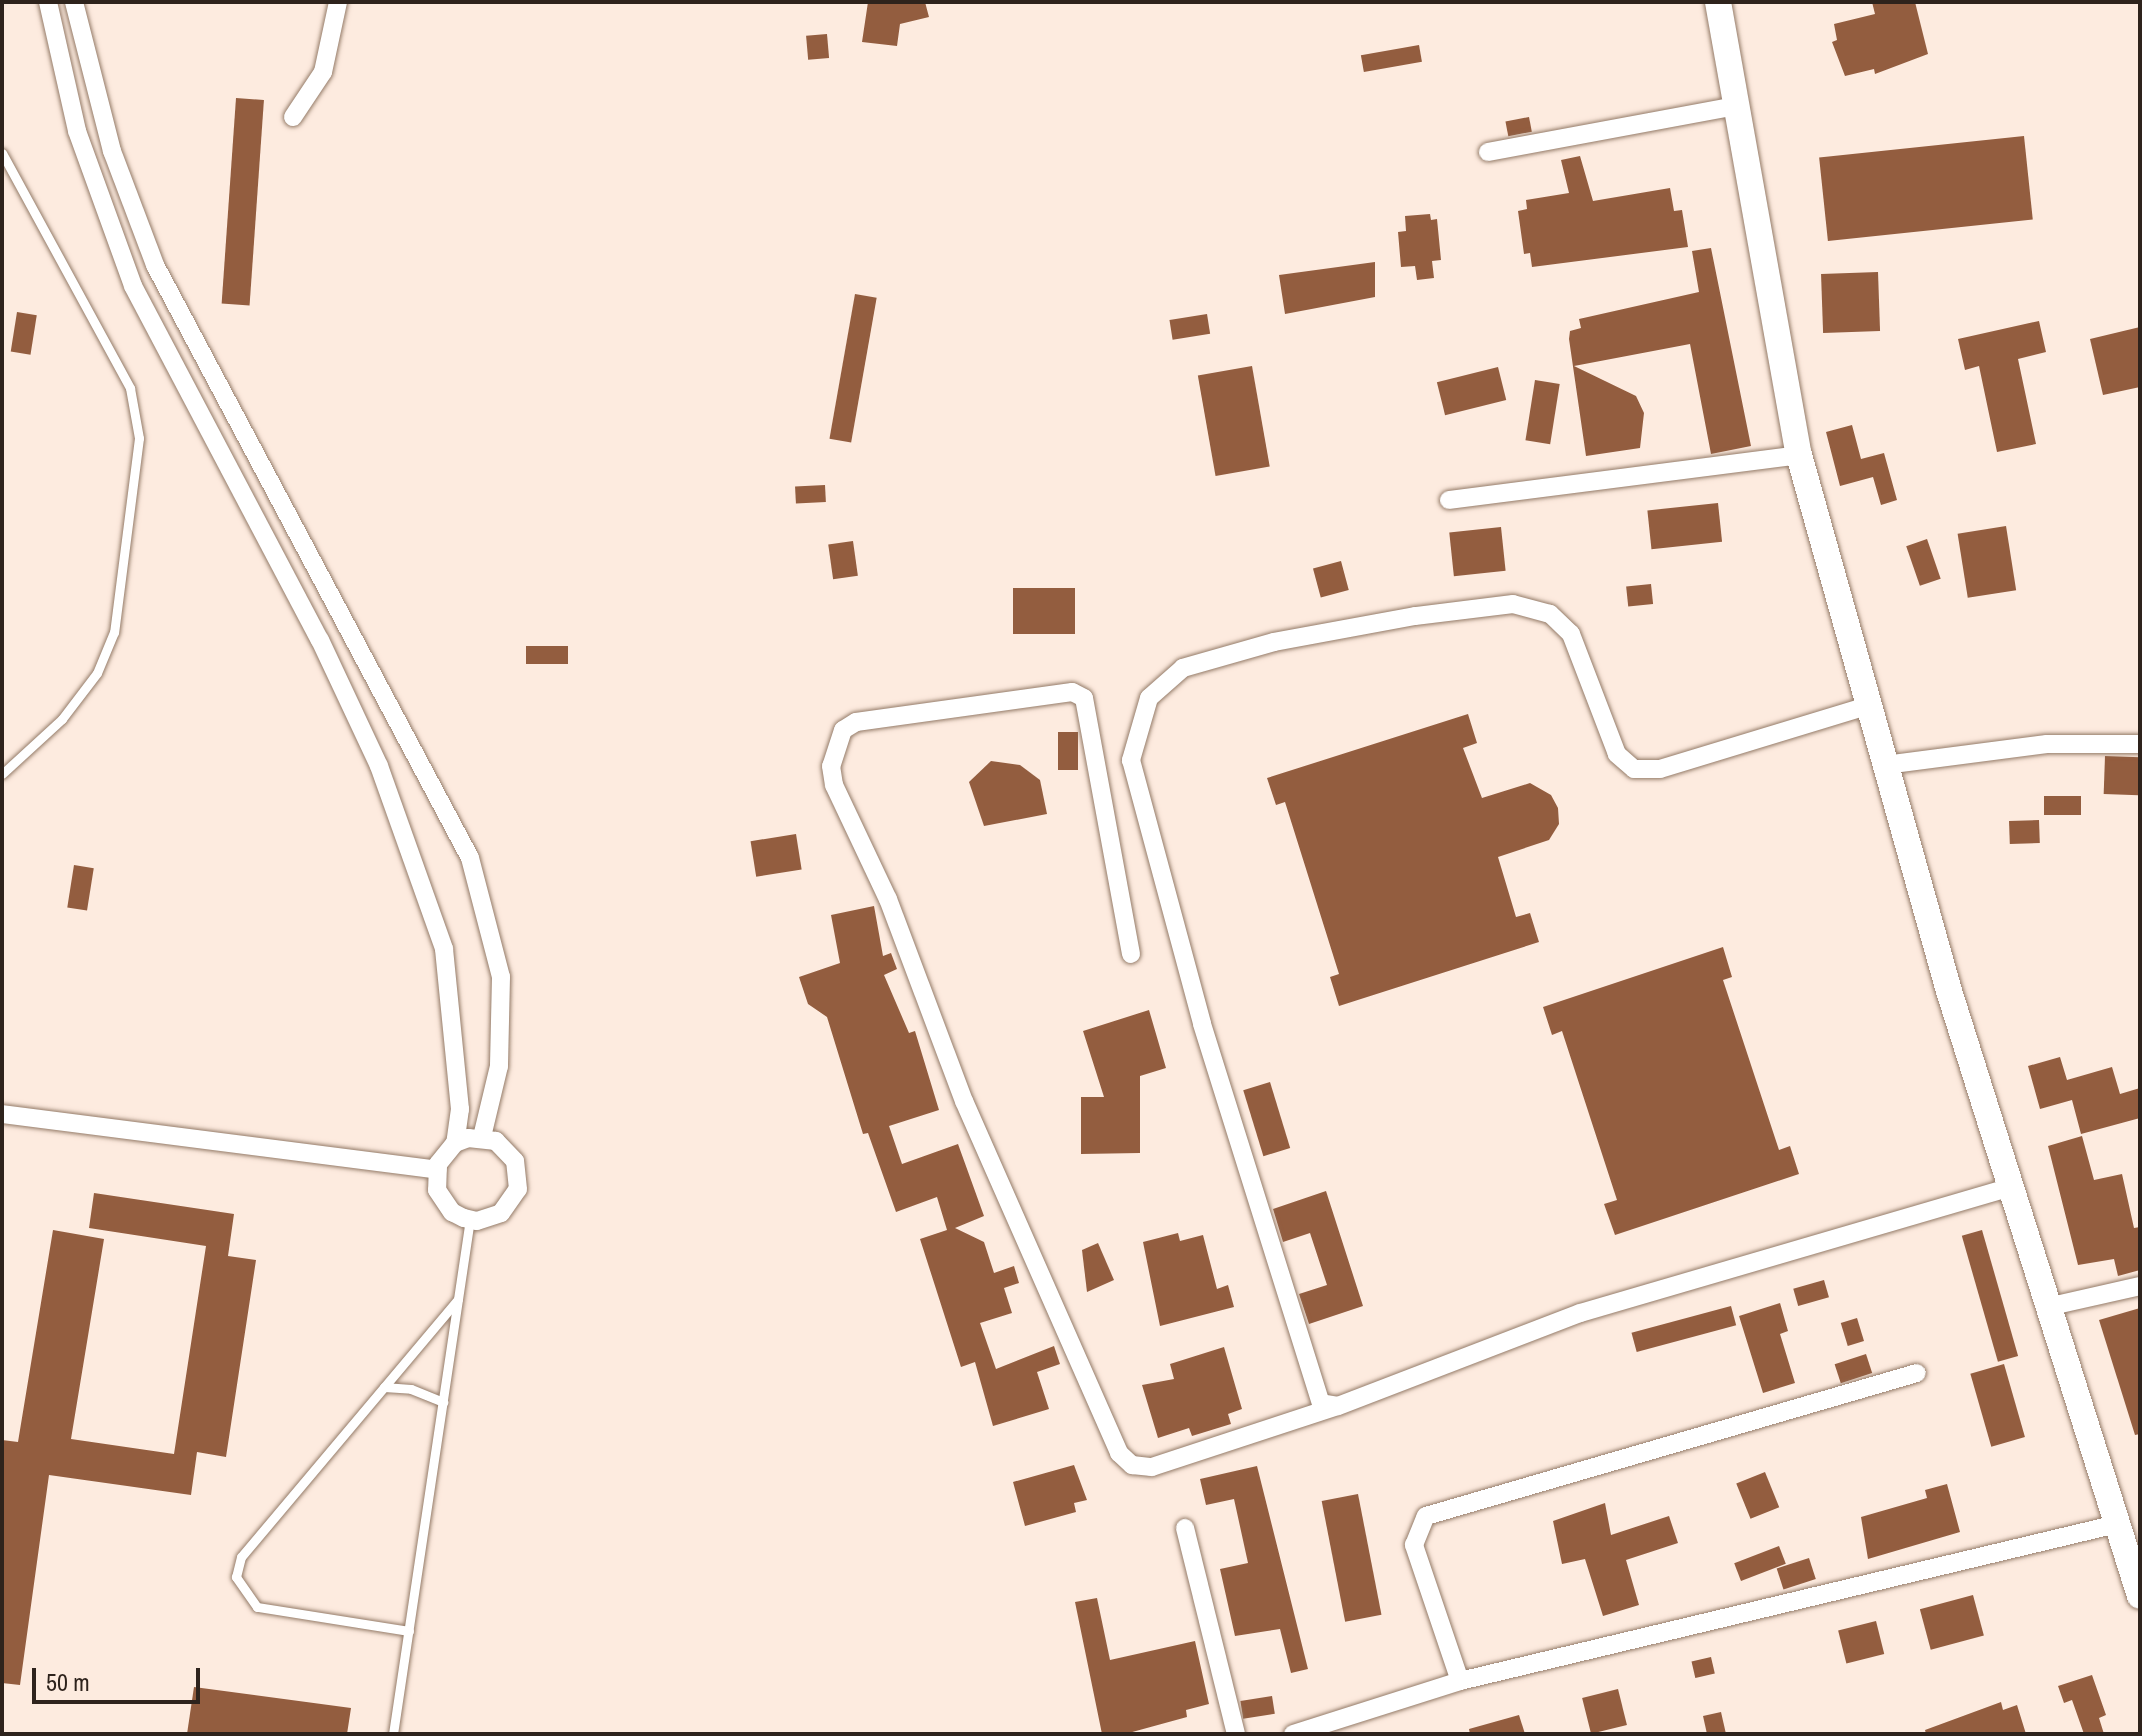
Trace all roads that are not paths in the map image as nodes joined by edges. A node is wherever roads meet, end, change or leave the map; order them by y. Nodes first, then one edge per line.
1 (48, 2) edge
2 (74, 2) edge
3 (338, 2) edge
4 (1718, 2) edge
5 (1736, 106) junction
6 (293, 117) dead end
7 (1488, 152) dead end
8 (2, 153) edge
9 (1799, 455) junction
10 (1449, 500) dead end
11 (1867, 706) junction
12 (2140, 744) edge
13 (1885, 765) junction
14 (2, 774) edge
15 (1131, 954) dead end
16 (2, 1114) edge
17 (482, 1137) junction
18 (455, 1143) junction
19 (437, 1170) junction
20 (2008, 1188) junction
21 (470, 1219) junction
22 (2140, 1286) edge
23 (458, 1299) junction
24 (2047, 1307) junction
25 (1917, 1373) dead end
26 (384, 1387) junction
27 (443, 1402) junction
28 (1338, 1406) junction
29 (2117, 1524) junction
30 (1185, 1528) dead end
31 (2140, 1596) edge
32 (409, 1631) junction
33 (1460, 1681) junction
34 (393, 1734) edge
35 (1236, 1734) edge
36 (1293, 1734) edge

1 - 18 street
2 - 17 street
3 - 6 street
4 - 5 street
5 - 7 street
5 - 9 street
8 - 14 lane
9 - 10 street
9 - 11 street
11 - 13 street
11 - 28 street
12 - 13 street
13 - 20 street
15 - 28 street
16 - 19 street
17 - 18 street
17 - 21 street
18 - 19 street
19 - 21 street
20 - 24 street
20 - 28 street
21 - 23 lane
22 - 24 street
23 - 26 lane
23 - 27 lane
24 - 29 street
25 - 33 street
26 - 27 lane
26 - 32 lane
27 - 32 lane
29 - 31 street
29 - 33 street
30 - 35 street
32 - 34 lane
33 - 36 street

